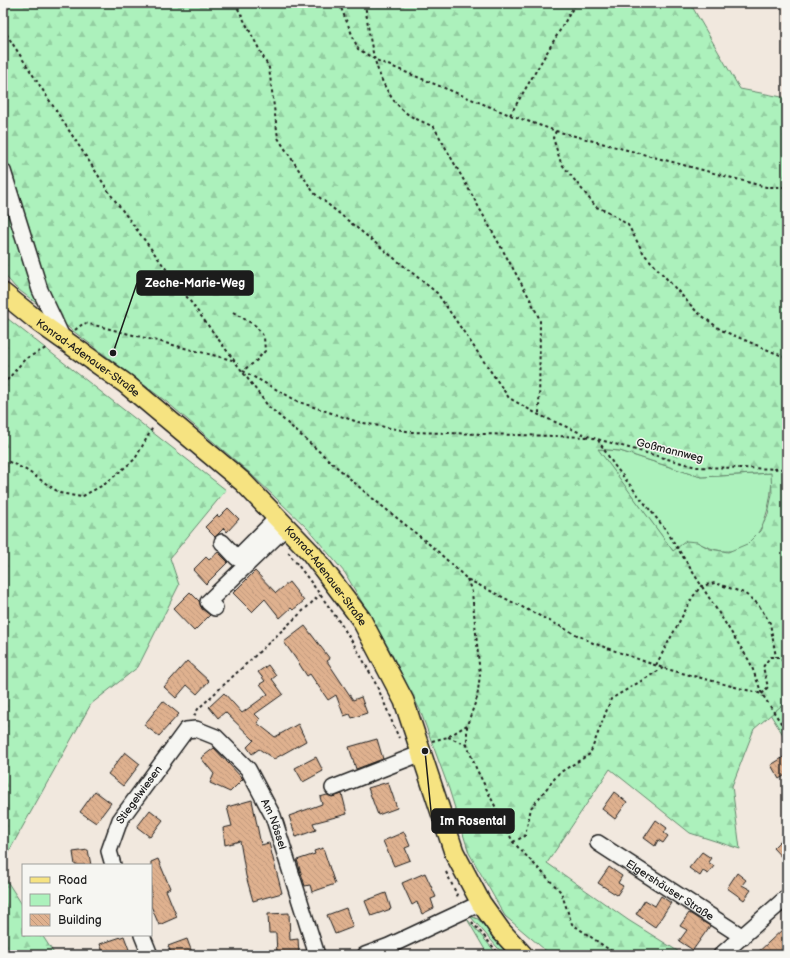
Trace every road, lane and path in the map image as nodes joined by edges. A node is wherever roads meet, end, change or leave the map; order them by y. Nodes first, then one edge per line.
1 (235, 3) edge
2 (339, 3) edge
3 (365, 3) edge
4 (576, 3) edge
5 (3, 29) edge
6 (376, 60) junction
7 (510, 115) junction
8 (556, 131) junction
9 (3, 171) edge
10 (787, 187) edge
11 (3, 292) edge
12 (233, 312) dead end
13 (53, 342) junction
14 (787, 358) edge
15 (233, 360) junction
16 (242, 371) junction
17 (3, 385) edge
18 (539, 415) junction
19 (154, 424) dead end
20 (590, 437) junction
21 (598, 440) junction
22 (3, 459) edge
23 (787, 469) edge
24 (279, 527) junction
25 (222, 542) dead end
26 (467, 579) junction
27 (701, 586) junction
28 (320, 595) junction
29 (215, 608) dead end
30 (776, 657) junction
31 (656, 665) junction
32 (787, 665) edge
33 (663, 668) junction
34 (762, 694) junction
35 (467, 725) junction
36 (186, 730) junction
37 (787, 732) edge
38 (448, 737) junction
39 (467, 745) junction
40 (416, 752) junction
41 (332, 788) dead end
42 (513, 842) junction
43 (598, 843) dead end
44 (113, 864) edge
45 (443, 866) dead end
46 (787, 897) edge
47 (472, 907) junction
48 (142, 936) edge
49 (743, 936) junction
50 (391, 950) edge
51 (150, 955) edge
52 (317, 955) edge
53 (365, 955) edge
54 (501, 955) edge
55 (523, 955) edge
56 (617, 955) edge
57 (722, 955) edge

1 - 18 path, Goßmannweg
2 - 6 path
3 - 6 path
4 - 7 path
5 - 15 path
6 - 7 path
6 - 18 path
7 - 8 path
8 - 10 path
8 - 14 path
9 - 13 street
11 - 13 main road, Konrad-Adenauer-Straße
12 - 16 path
13 - 15 path
13 - 17 path
13 - 24 main road, Konrad-Adenauer-Straße
15 - 16 path
16 - 20 path
16 - 26 path
18 - 20 path, Goßmannweg
19 - 22 path
20 - 21 path, Goßmannweg
21 - 23 path, Goßmannweg
21 - 27 path
24 - 25 street
24 - 28 path
24 - 29 street
24 - 40 main road, Konrad-Adenauer-Straße
26 - 31 path
26 - 35 path
27 - 30 path
27 - 31 path
27 - 34 path
28 - 36 path
28 - 40 path
30 - 32 path
30 - 34 path
31 - 33 path
33 - 34 path
33 - 42 path
34 - 37 path
35 - 38 path
35 - 39 path
36 - 44 street, Stiegelwiesen
36 - 52 street, Am Nössel
38 - 39 path
38 - 40 path
39 - 42 path
40 - 41 street
40 - 47 main road, Konrad-Adenauer-Straße
42 - 56 path
43 - 49 street, Elgershäuser Straße
45 - 47 path
46 - 49 street
47 - 50 street
47 - 54 path
47 - 55 main road, Konrad-Adenauer-Straße
48 - 51 street
49 - 57 street
50 - 53 street

